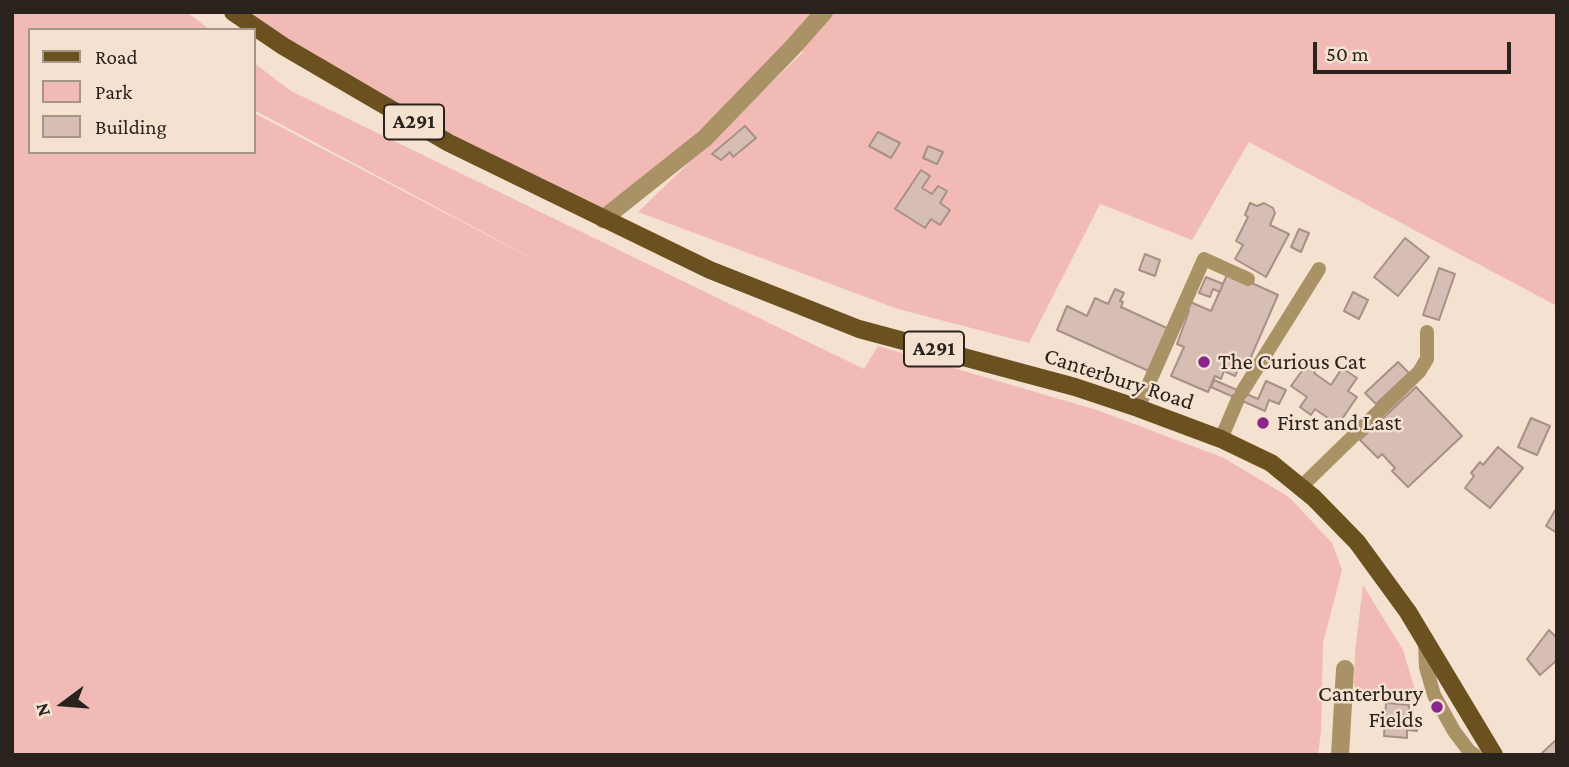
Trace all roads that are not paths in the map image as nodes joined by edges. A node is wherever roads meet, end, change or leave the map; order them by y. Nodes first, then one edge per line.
1 (233, 12) edge
2 (824, 12) edge
3 (603, 219) junction
4 (1319, 269) dead end
5 (1248, 279) dead end
6 (1427, 332) dead end
7 (1138, 408) junction
8 (1221, 439) junction
9 (1301, 486) junction
10 (1425, 640) junction
11 (1345, 670) dead end
12 (1340, 755) edge
13 (1475, 755) edge
14 (1494, 755) edge

1 - 3 main road, A291
2 - 3 street
3 - 7 main road, Canterbury Road / A291
4 - 8 lane
5 - 7 lane
6 - 9 lane
7 - 8 main road, Canterbury Road / A291
8 - 9 main road, Canterbury Road / A291
9 - 10 main road, Canterbury Road / A291
10 - 13 lane
10 - 14 main road, Canterbury Road / A291
11 - 12 street

